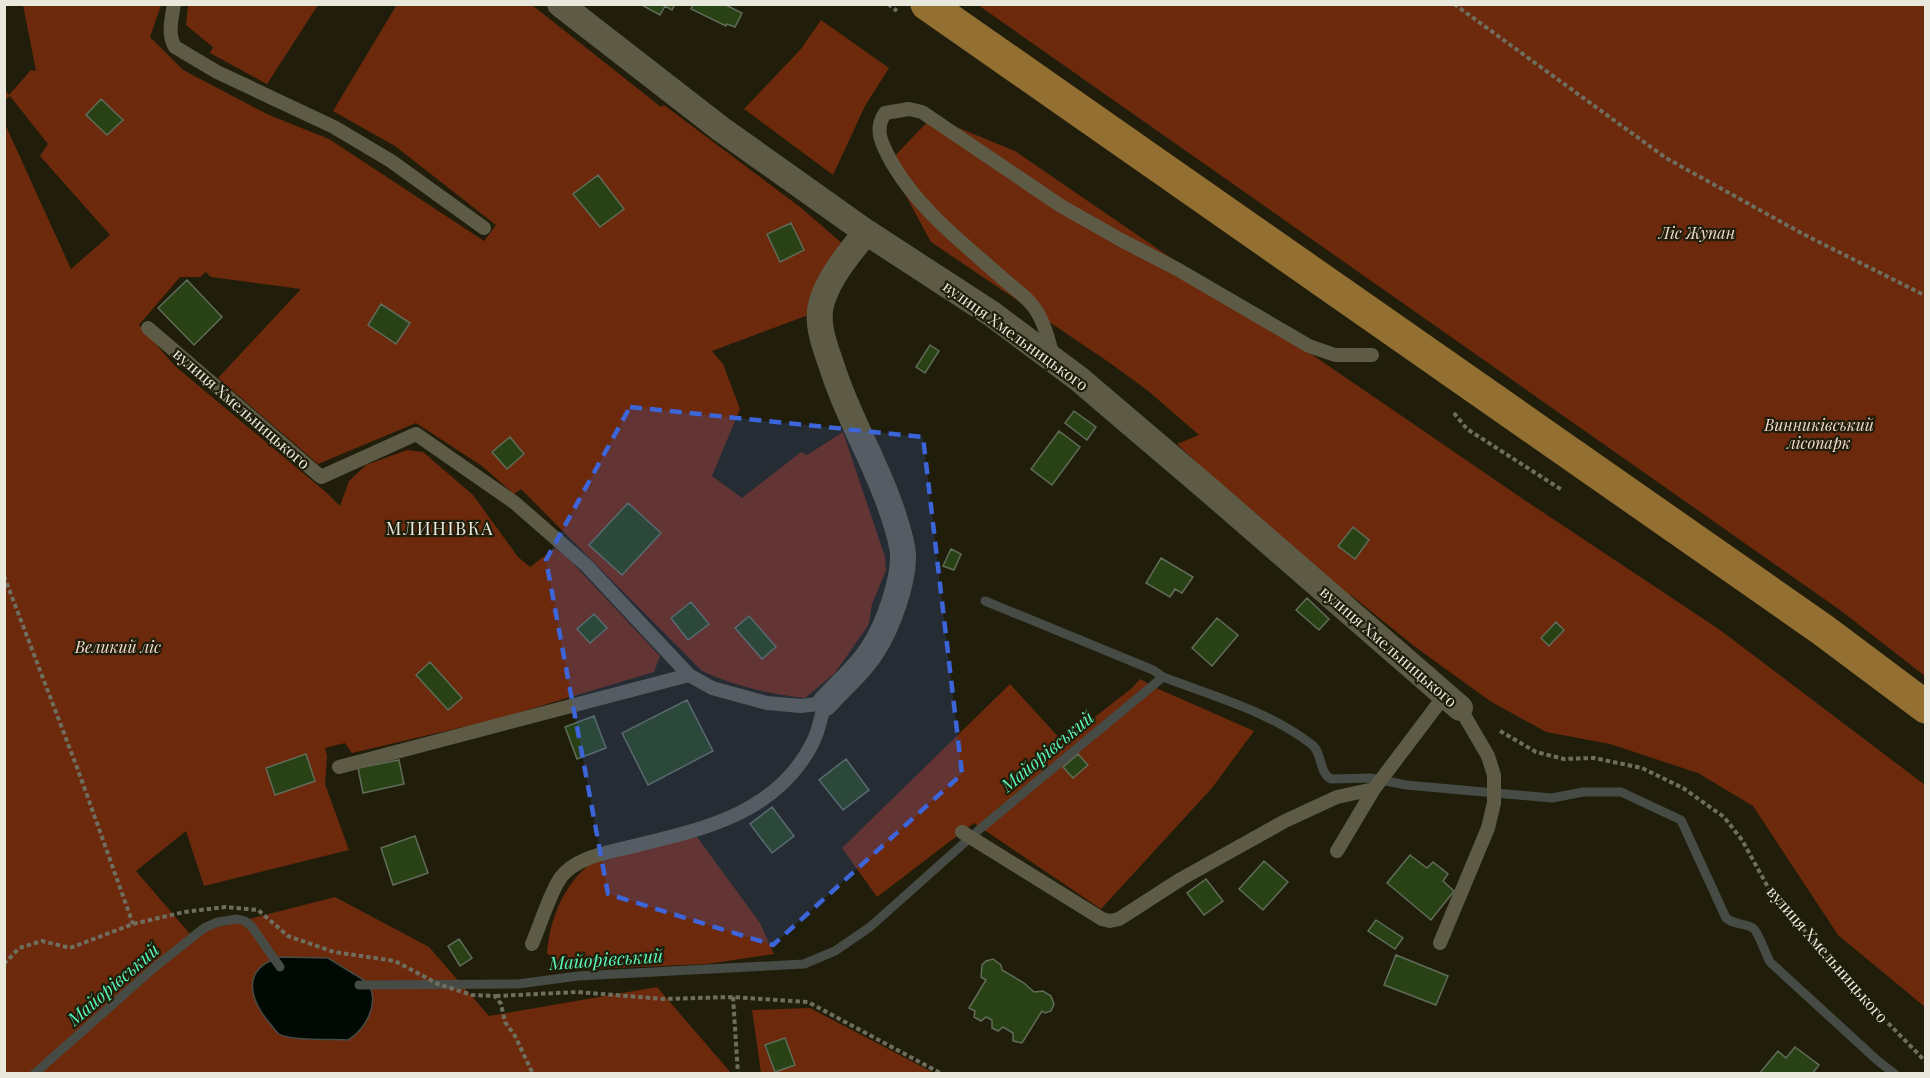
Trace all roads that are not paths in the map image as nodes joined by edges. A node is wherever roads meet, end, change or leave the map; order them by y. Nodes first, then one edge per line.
1 (174, 4) edge
2 (560, 4) edge
3 (927, 4) edge
4 (484, 228) dead end
5 (866, 232) junction
6 (148, 327) dead end
7 (1372, 355) dead end
8 (1054, 361) junction
9 (689, 675) junction
10 (1453, 702) junction
11 (825, 703) junction
12 (1926, 706) edge
13 (339, 767) dead end
14 (1379, 783) junction
15 (967, 836) dead end
16 (1337, 851) dead end
17 (1440, 943) dead end
18 (532, 944) dead end

1 - 4 lane
2 - 5 street, вулиця Хмельницького
3 - 12 main road
5 - 8 street, вулиця Хмельницького
5 - 11 street
6 - 9 lane, вулиця Хмельницького
7 - 8 lane
8 - 10 street, вулиця Хмельницького
9 - 11 lane, вулиця Хмельницького
9 - 13 lane
10 - 14 lane
10 - 17 lane
11 - 18 lane
14 - 15 lane
14 - 16 lane

